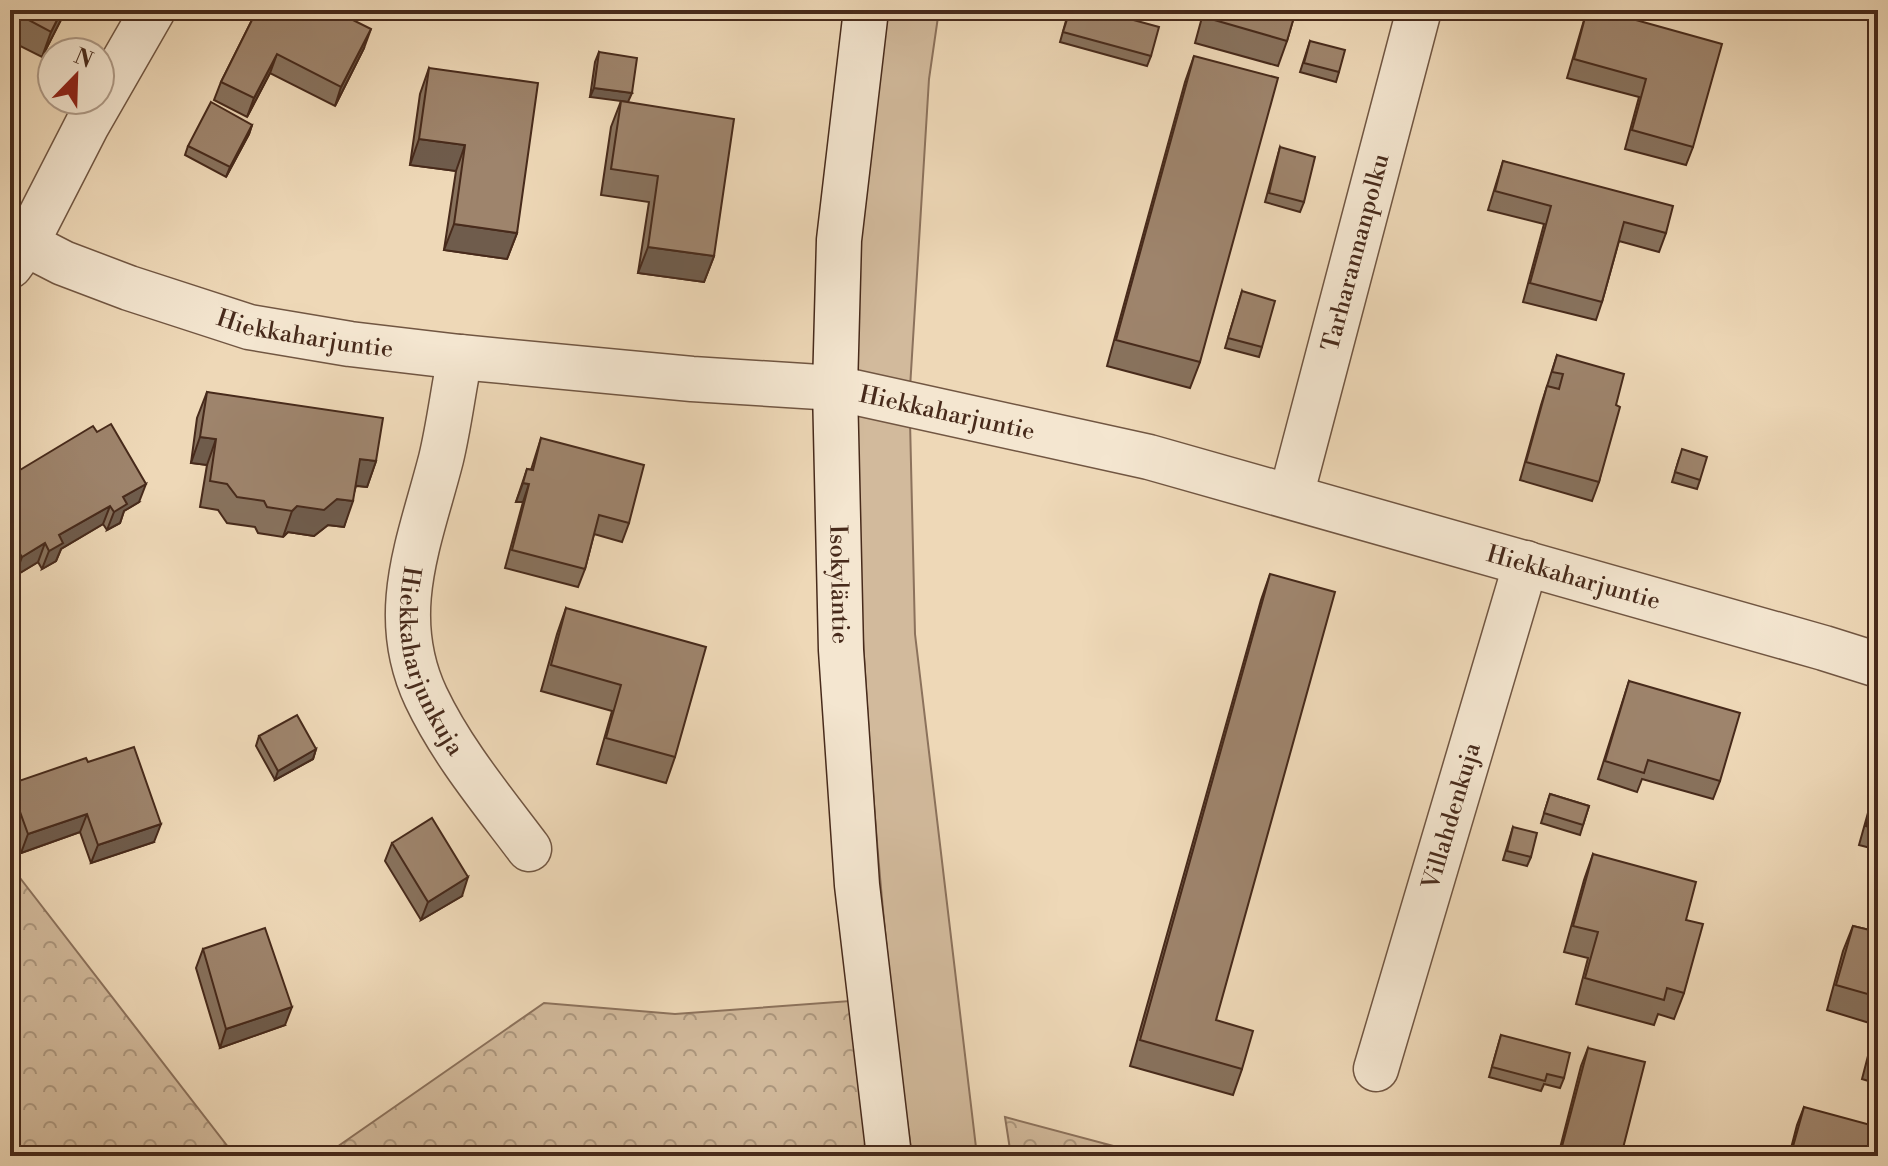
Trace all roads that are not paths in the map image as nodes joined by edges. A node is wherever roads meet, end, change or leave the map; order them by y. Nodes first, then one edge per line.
1 (153, 10) edge
2 (866, 10) edge
3 (1419, 10) edge
4 (15, 246) edge
5 (460, 357) junction
6 (835, 388) junction
7 (1291, 496) junction
8 (1526, 563) junction
9 (1878, 665) edge
10 (529, 849) dead end
11 (1376, 1069) dead end
12 (889, 1156) edge

1 - 4 street
2 - 6 street, Isokyläntie
3 - 7 street, Tarharannanpolku
4 - 5 street, Hiekkaharjuntie
5 - 6 street, Hiekkaharjuntie
5 - 10 street, Hiekkaharjunkuja
6 - 7 street, Hiekkaharjuntie
6 - 12 street, Isokyläntie
7 - 8 street, Hiekkaharjuntie
8 - 9 street, Hiekkaharjuntie
8 - 11 street, Villahdenkuja

